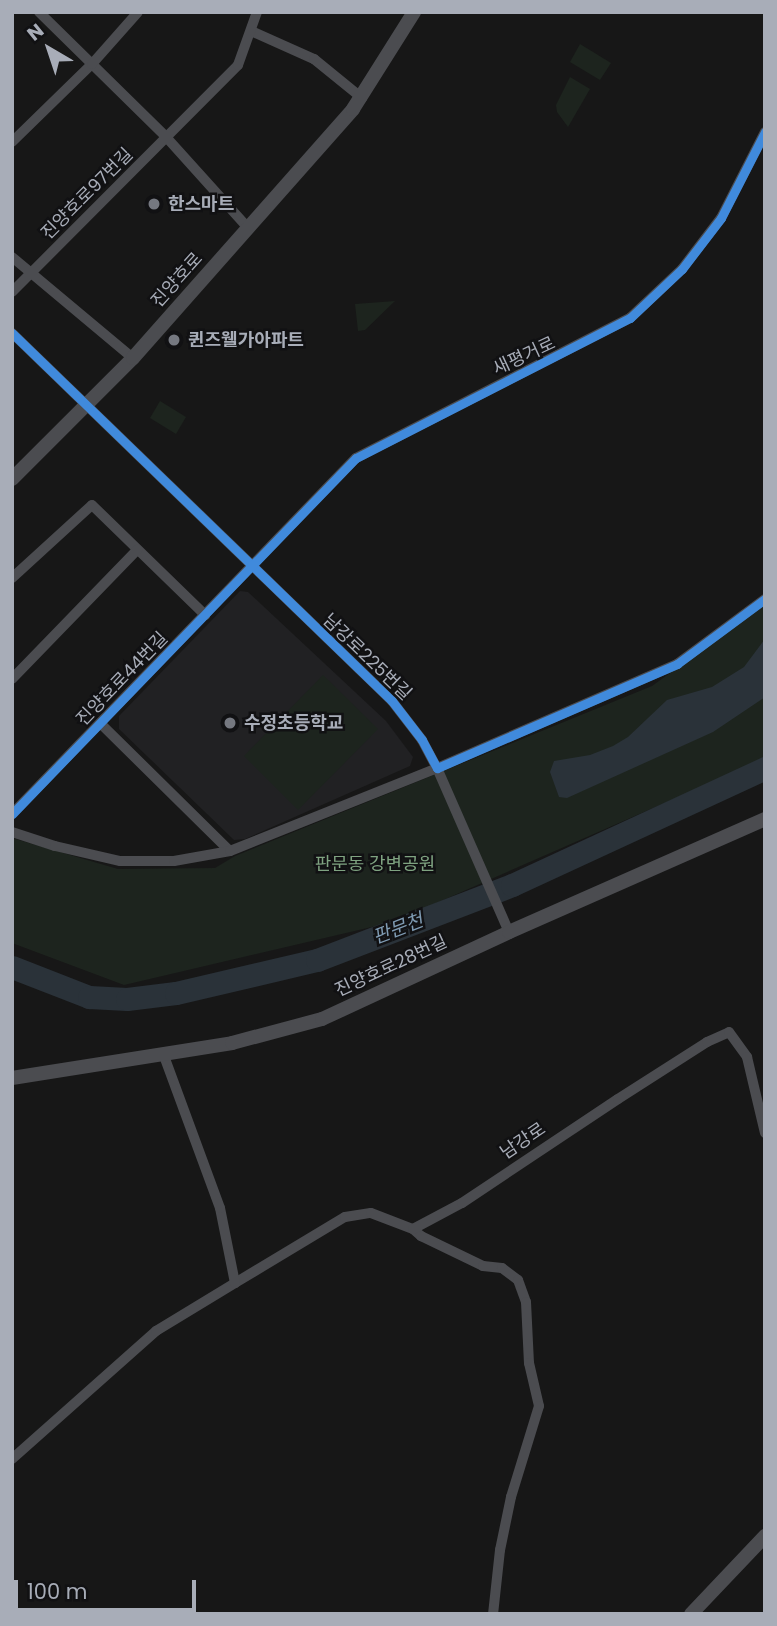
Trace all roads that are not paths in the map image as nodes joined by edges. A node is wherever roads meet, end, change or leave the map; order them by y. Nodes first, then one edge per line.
1 (39, 12) edge
2 (138, 12) edge
3 (257, 12) edge
4 (414, 12) edge
5 (251, 31) junction
6 (92, 64) junction
7 (362, 98) junction
8 (765, 132) edge
9 (167, 138) junction
10 (12, 142) edge
11 (248, 228) junction
12 (12, 257) edge
13 (30, 275) junction
14 (12, 292) edge
15 (12, 333) edge
16 (134, 358) junction
17 (87, 407) junction
18 (13, 477) edge
19 (137, 550) junction
20 (251, 564) junction
21 (12, 578) edge
22 (765, 599) edge
23 (205, 615) junction
24 (12, 678) edge
25 (101, 724) junction
26 (437, 768) junction
27 (12, 814) edge
28 (765, 819) edge
29 (12, 832) edge
30 (230, 851) junction
31 (506, 925) junction
32 (163, 1053) junction
33 (12, 1078) edge
34 (765, 1133) edge
35 (414, 1229) junction
36 (236, 1283) junction
37 (12, 1460) edge
38 (765, 1536) edge
39 (493, 1614) edge
40 (691, 1614) edge

1 - 6 street
2 - 6 street
3 - 5 street, 진양호로97번길
4 - 7 street, 진양호로
5 - 7 street
5 - 9 street, 진양호로97번길
6 - 9 street
6 - 10 street
7 - 11 street, 진양호로
8 - 20 street, 새평거로
9 - 11 street
9 - 13 street, 진양호로97번길
11 - 16 street, 진양호로
12 - 13 street
13 - 14 street, 진양호로97번길
13 - 16 street
15 - 17 street, 남강로225번길
16 - 17 street, 진양호로
17 - 18 street, 진양호로
17 - 20 street, 남강로225번길
19 - 21 street
19 - 23 street
19 - 24 street
20 - 23 street, 진양호로44번길
20 - 26 street, 남강로225번길
22 - 26 street
23 - 25 street, 진양호로44번길
25 - 27 street, 진양호로44번길
25 - 30 street
26 - 30 street
26 - 31 street, 남강로225번길
28 - 31 street, 진양호로28번길
29 - 30 street
31 - 32 street, 진양호로28번길
32 - 33 street, 진양호로28번길
32 - 36 street
34 - 35 street, 남강로
35 - 36 street
35 - 39 street
36 - 37 street
38 - 40 street

